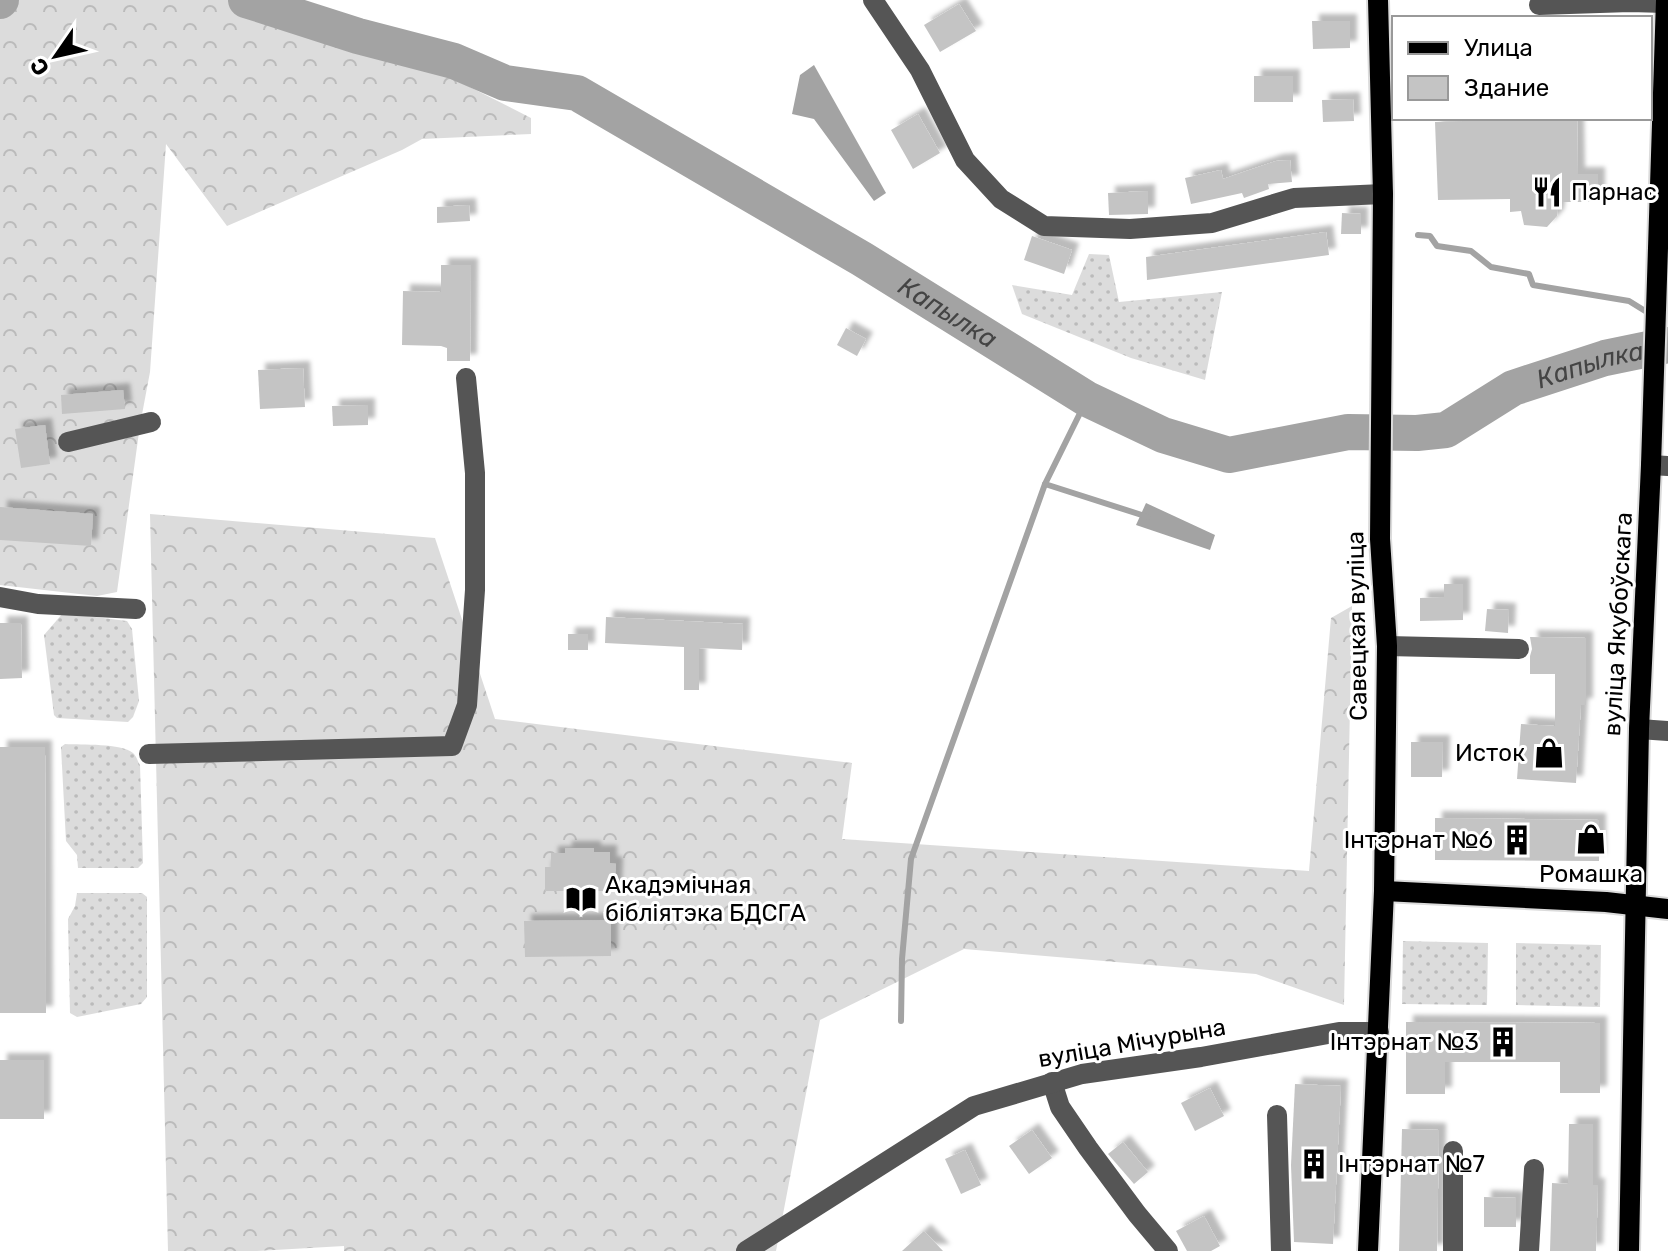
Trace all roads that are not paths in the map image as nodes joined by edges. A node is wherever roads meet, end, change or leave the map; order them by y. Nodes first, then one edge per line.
1 (873, 0) edge
2 (1378, 0) edge
3 (1666, 2) edge
4 (1539, 5) dead end
5 (1387, 28) edge
6 (1383, 194) junction
7 (466, 378) dead end
8 (151, 422) dead end
9 (68, 442) dead end
10 (1660, 466) edge
11 (0, 597) edge
12 (136, 609) dead end
13 (1387, 646) junction
14 (1519, 649) dead end
15 (1639, 729) junction
16 (1668, 731) edge
17 (149, 754) dead end
18 (1384, 891) junction
19 (1636, 905) junction
20 (1668, 909) edge
21 (1379, 1032) junction
22 (1052, 1082) junction
23 (1277, 1115) dead end
24 (1453, 1151) dead end
25 (1534, 1169) dead end
26 (746, 1251) edge
27 (1168, 1251) edge
28 (1281, 1251) edge
29 (1368, 1251) edge
30 (1453, 1251) edge
31 (1529, 1251) edge
32 (1629, 1251) edge

1 - 6 street
2 - 5 main road, Савецкая вуліца
3 - 4 street
3 - 10 main road, вуліца Якубоўскага
5 - 6 main road, Савецкая вуліца
6 - 13 main road, Савецкая вуліца
7 - 17 street
8 - 9 street
10 - 15 main road, вуліца Якубоўскага
11 - 12 street
13 - 14 street
13 - 18 main road, Савецкая вуліца
15 - 16 street
15 - 19 main road, вуліца Якубоўскага
18 - 19 main road
18 - 21 main road, Савецкая вуліца
19 - 20 main road
19 - 32 main road, вуліца Якубоўскага
21 - 22 street, вуліца Мічурына
21 - 29 main road, Савецкая вуліца
22 - 26 street, вуліца Мічурына
22 - 27 street
23 - 28 street
24 - 30 street
25 - 31 street

